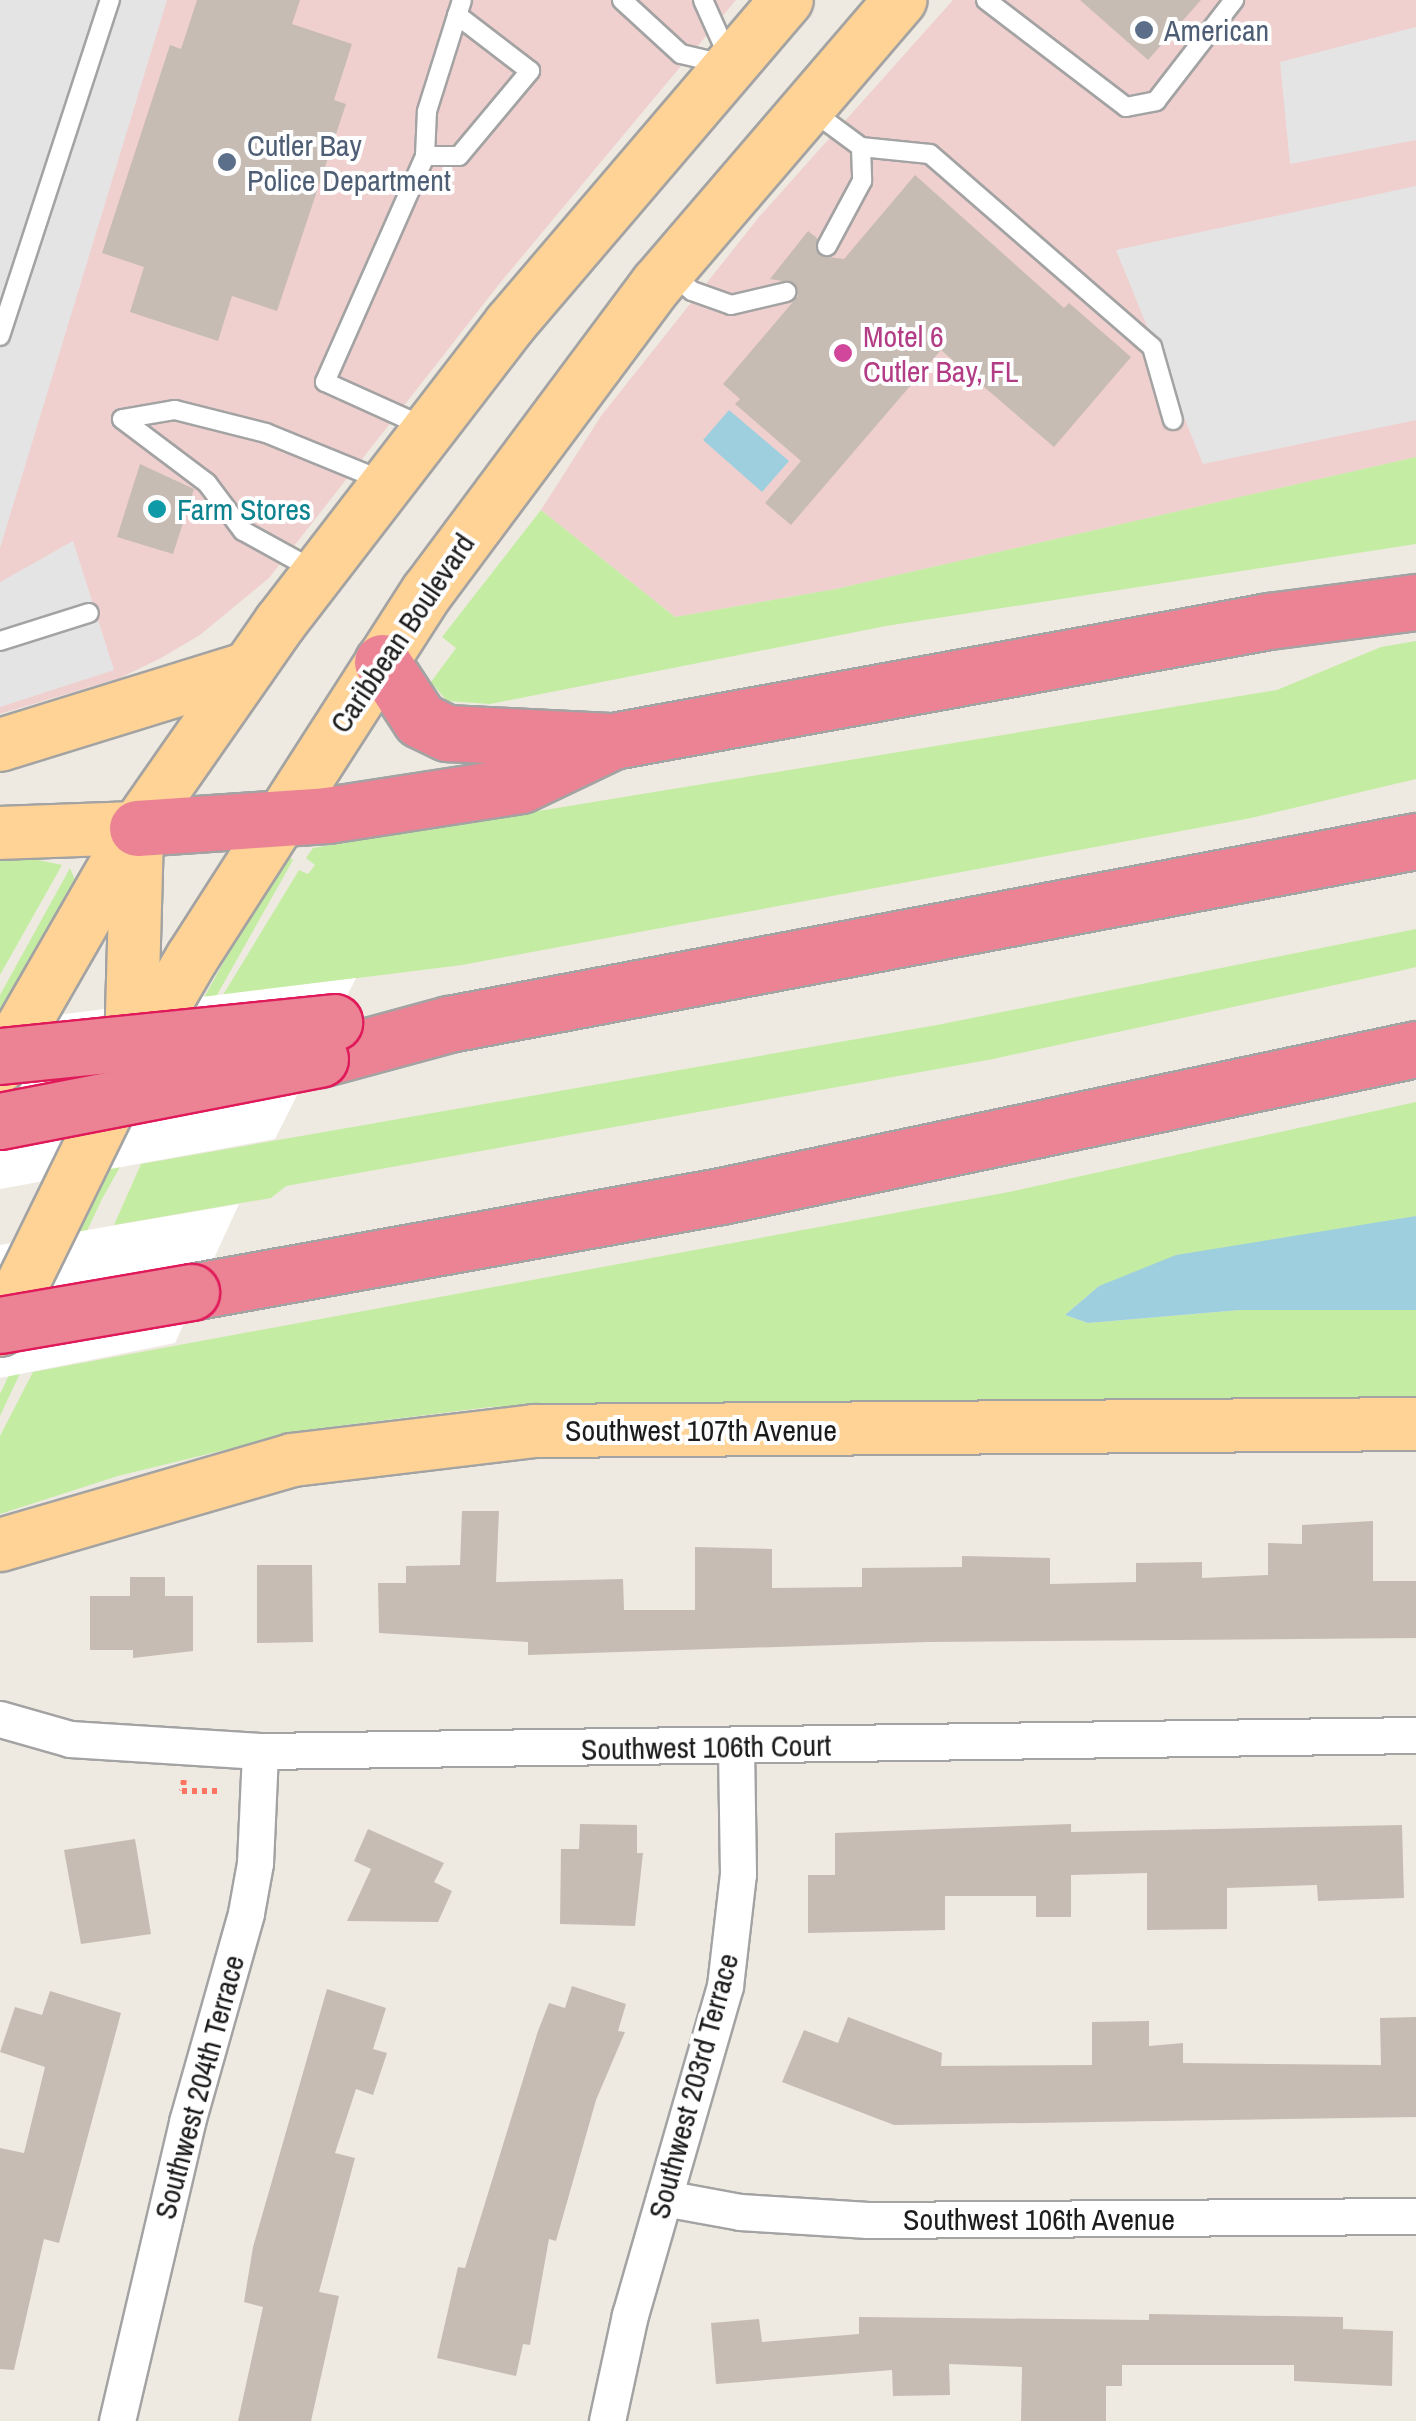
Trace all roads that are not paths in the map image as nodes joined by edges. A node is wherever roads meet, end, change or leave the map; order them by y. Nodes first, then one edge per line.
1 (110, 0) edge
2 (622, 0) edge
3 (703, 0) edge
4 (787, 0) edge
5 (900, 0) edge
6 (986, 0) edge
7 (1234, 0) edge
8 (460, 8) edge
9 (732, 66) junction
10 (806, 107) junction
11 (861, 147) junction
12 (425, 156) junction
13 (827, 246) dead end
14 (668, 271) junction
15 (786, 292) dead end
16 (0, 335) edge
17 (1172, 420) dead end
18 (427, 428) junction
19 (386, 482) junction
20 (318, 572) junction
21 (1416, 602) edge
22 (89, 612) dead end
23 (0, 641) edge
24 (382, 662) junction
25 (248, 668) junction
26 (613, 741) junction
27 (0, 745) edge
28 (278, 819) junction
29 (138, 828) junction
30 (0, 834) edge
31 (1416, 841) edge
32 (327, 1041) junction
33 (1416, 1048) edge
34 (0, 1056) edge
35 (132, 1062) junction
36 (0, 1066) edge
37 (0, 1121) edge
38 (0, 1328) edge
39 (1416, 1424) edge
40 (0, 1545) edge
41 (0, 1719) edge
42 (1416, 1735) edge
43 (736, 1746) junction
44 (260, 1751) junction
45 (664, 2198) junction
46 (1416, 2216) edge
47 (116, 2421) edge
48 (607, 2421) edge

1 - 16 lane
2 - 9 lane
3 - 9 lane
4 - 9 main road
5 - 10 main road, Caribbean Boulevard
6 - 7 lane
8 - 12 lane
8 - 12 lane
9 - 10 main road
9 - 18 main road
10 - 11 lane
10 - 14 main road, Caribbean Boulevard
11 - 13 lane
11 - 17 lane
12 - 18 lane
14 - 15 lane
14 - 24 main road, Caribbean Boulevard
18 - 19 main road
19 - 20 main road
19 - 20 lane
20 - 25 main road
21 - 26 highway
22 - 23 lane
24 - 26 highway
24 - 28 main road, Caribbean Boulevard
25 - 27 main road
25 - 29 main road
26 - 28 highway
28 - 29 highway
28 - 35 main road, Caribbean Boulevard
29 - 30 main road
29 - 35 main road
29 - 36 main road
31 - 32 highway
32 - 34 highway, bridge
32 - 37 highway, bridge
33 - 38 highway, bridge
35 - 38 main road, Caribbean Boulevard
39 - 40 main road, Southwest 107th Avenue
41 - 44 street, Southwest 106th Court
42 - 43 street, Southwest 106th Court
43 - 44 street, Southwest 106th Court
43 - 45 street, Southwest 203rd Terrace
44 - 47 street, Southwest 204th Terrace
45 - 46 street, Southwest 106th Avenue
45 - 48 street, Southwest 203rd Terrace

